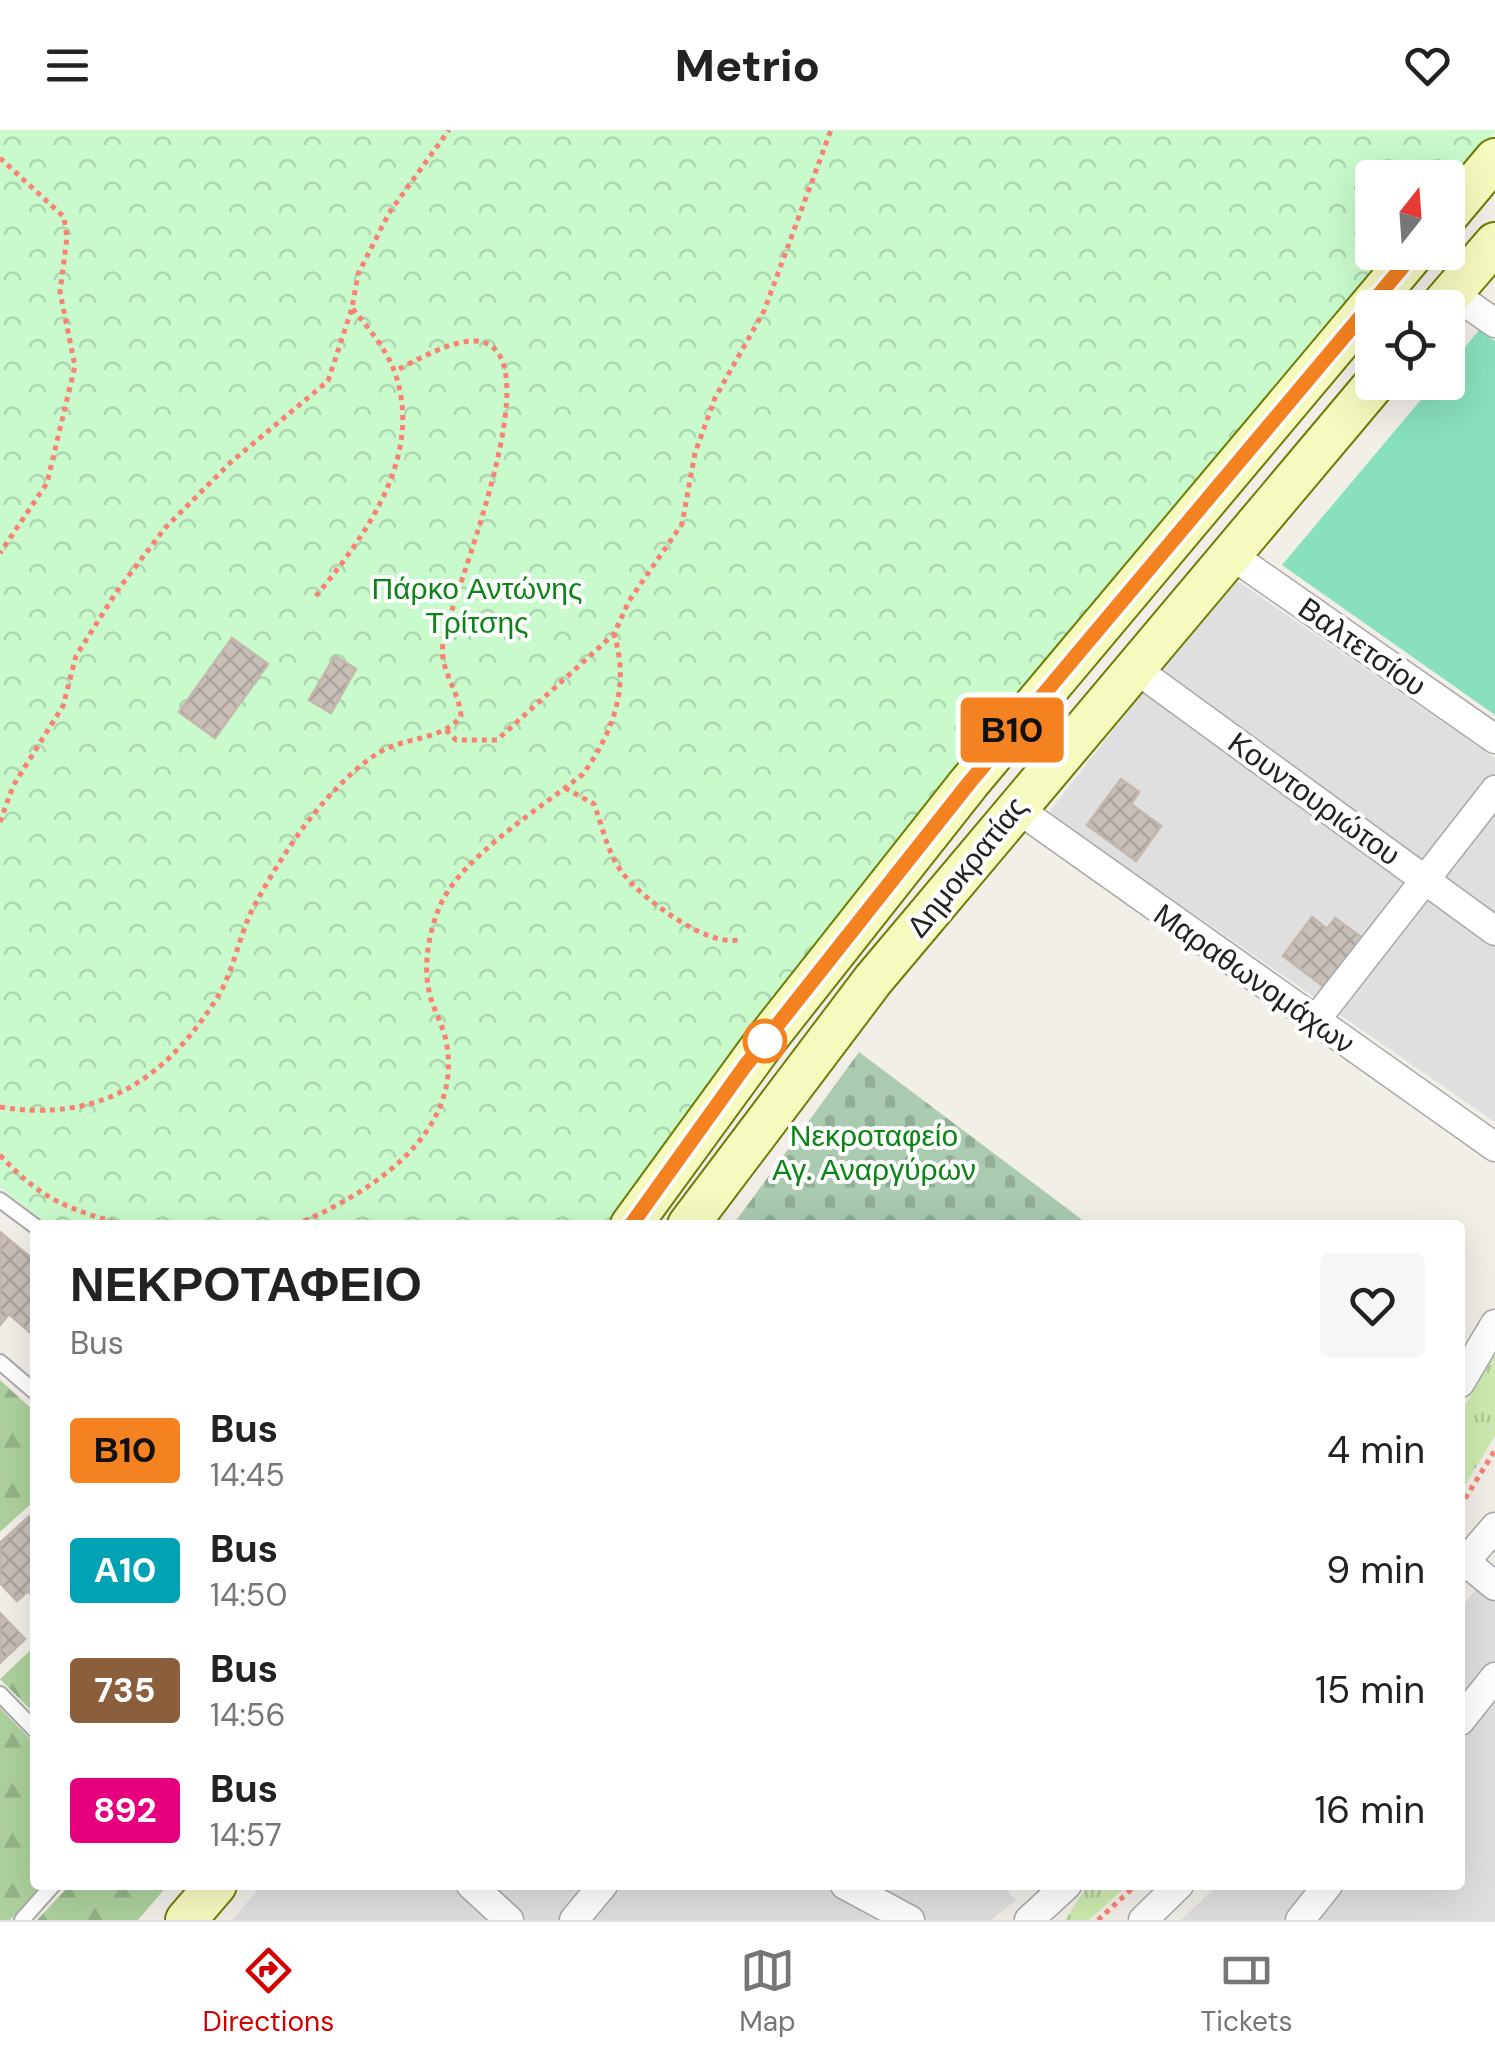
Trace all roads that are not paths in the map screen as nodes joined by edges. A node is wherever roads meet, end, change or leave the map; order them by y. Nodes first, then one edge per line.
1 (1495, 159) edge
2 (1465, 195) edge
3 (1495, 243) edge
4 (1401, 270) edge
5 (1455, 290) edge
6 (1465, 309) edge
7 (1495, 323) edge
8 (1361, 400) edge
9 (1230, 554) junction
10 (1133, 668) junction
11 (1495, 739) edge
12 (1495, 790) edge
13 (1015, 807) junction
14 (1423, 878) junction
15 (1495, 931) edge
16 (1314, 1022) junction
17 (1495, 1148) edge
18 (0, 1200) edge
19 (635, 1220) edge
20 (692, 1220) edge
21 (30, 1222) edge
22 (1495, 1324) edge
23 (0, 1362) edge
24 (1465, 1375) edge
25 (30, 1388) edge
26 (1495, 1527) edge
27 (1465, 1565) edge
28 (1465, 1567) edge
29 (1495, 1586) edge
30 (1495, 1677) edge
31 (0, 1694) edge
32 (1465, 1715) edge
33 (30, 1725) edge
34 (49, 1890) edge
35 (212, 1890) edge
36 (476, 1890) edge
37 (599, 1890) edge
38 (854, 1890) edge
39 (1058, 1890) edge
40 (1060, 1890) edge
41 (1174, 1890) edge
42 (1324, 1890) edge
43 (22, 1920) edge
44 (186, 1920) edge
45 (509, 1920) edge
46 (574, 1920) edge
47 (910, 1920) edge
48 (1029, 1920) edge
49 (1052, 1920) edge
50 (1143, 1920) edge
51 (1300, 1920) edge

1 - 2 main road
3 - 5 main road
4 - 19 main road, Δημοκρατίας
6 - 7 street
8 - 9 main road, Δημοκρατίας
9 - 10 main road, Δημοκρατίας
9 - 11 street, Βαλτετσίου
10 - 13 main road, Δημοκρατίας
10 - 14 street, Κουντουριώτου
12 - 14 street
13 - 16 street, Μαραθωνομάχων
13 - 20 main road, Δημοκρατίας
14 - 15 street, Κουντουριώτου
14 - 16 street
16 - 17 street, Μαραθωνομάχων
18 - 21 lane
22 - 24 street
23 - 25 lane
26 - 27 street
28 - 29 street
30 - 32 street
31 - 33 lane
34 - 43 lane
35 - 44 main road
36 - 45 street
37 - 46 street
38 - 47 street
39 - 48 street
40 - 49 street
41 - 50 street
42 - 51 street

